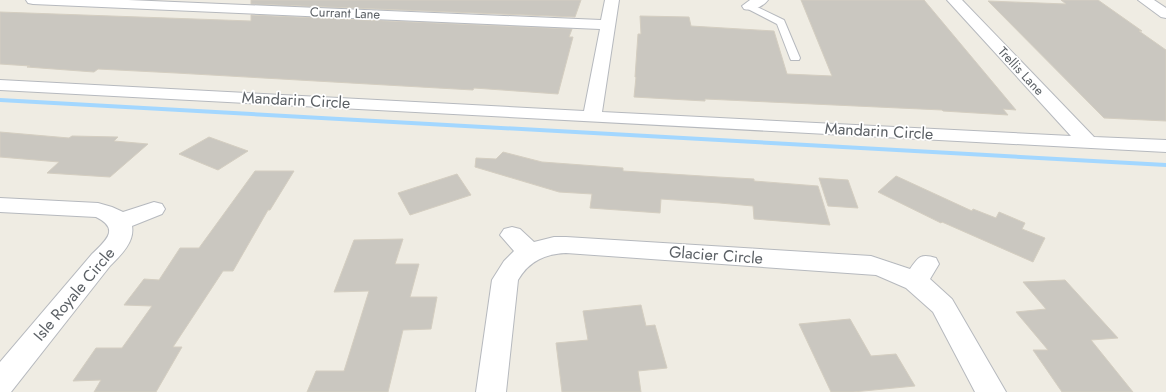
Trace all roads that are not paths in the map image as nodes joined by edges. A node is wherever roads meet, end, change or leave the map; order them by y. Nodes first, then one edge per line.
1 (33, 0) edge
2 (612, 0) edge
3 (761, 0) edge
4 (954, 0) edge
5 (1145, 0) edge
6 (749, 6) joint
7 (1166, 14) edge
8 (608, 24) junction
9 (795, 58) dead end
10 (0, 84) edge
11 (592, 116) junction
12 (1088, 143) junction
13 (1166, 146) edge
14 (0, 205) edge
15 (154, 209) dead end
16 (119, 222) junction
17 (512, 235) dead end
18 (530, 253) junction
19 (0, 383) edge
20 (491, 392) edge
21 (991, 392) edge

1 - 8 street, Currant Lane
2 - 8 street
3 - 6 street
4 - 12 street, Trellis Lane
5 - 7 street
6 - 9 lane
8 - 11 street
10 - 11 street, Mandarin Circle
11 - 12 street, Mandarin Circle
12 - 13 street, Mandarin Circle
14 - 16 street
15 - 16 street
16 - 19 street, Isle Royale Circle
17 - 18 street
18 - 20 street, Glacier Circle
18 - 21 street, Glacier Circle

